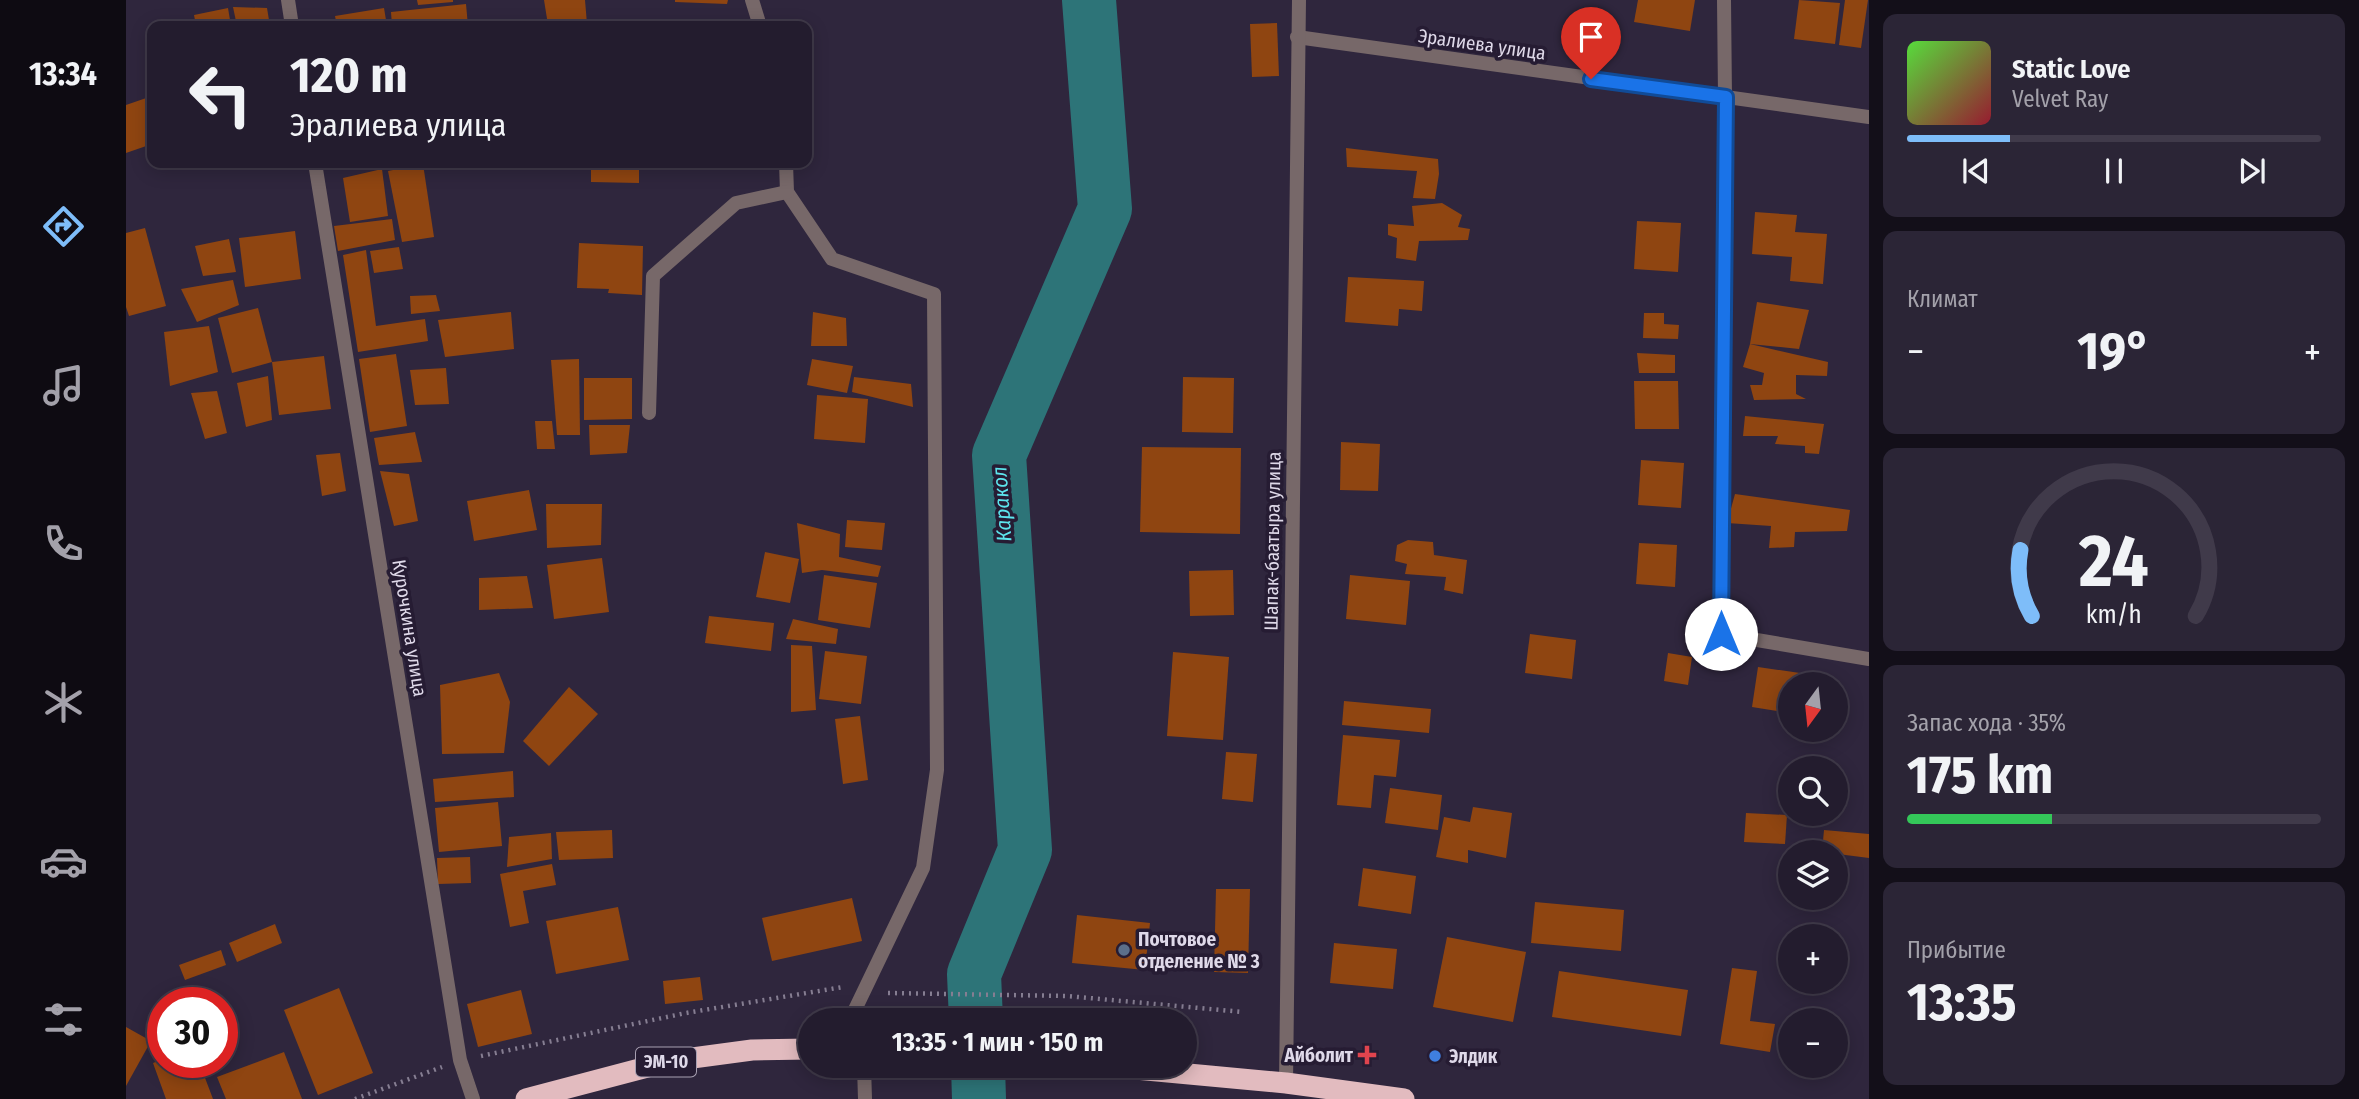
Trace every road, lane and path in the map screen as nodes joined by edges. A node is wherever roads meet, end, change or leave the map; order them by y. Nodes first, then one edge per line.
1 (288, 0) edge
2 (752, 0) edge
3 (1299, 0) edge
4 (1724, 0) edge
5 (291, 21) edge
6 (758, 21) edge
7 (1297, 37) junction
8 (1726, 97) junction
9 (1869, 117) edge
10 (316, 168) edge
11 (786, 168) edge
12 (787, 192) junction
13 (649, 413) dead end
14 (1869, 659) edge
15 (868, 983) junction
16 (856, 1008) edge
17 (1243, 1012) dead end
18 (798, 1049) edge
19 (460, 1060) junction
20 (1197, 1075) edge
21 (864, 1078) edge
22 (1286, 1083) junction
23 (1362, 1096) edge
24 (355, 1099) edge
25 (472, 1099) edge
26 (526, 1099) edge
27 (865, 1099) edge
28 (1404, 1099) edge

1 - 5 street
2 - 6 street
3 - 7 street, Шапак-баатыра улица
4 - 8 street
7 - 8 street, Эралиева улица
7 - 22 street, Шапак-баатыра улица
8 - 9 street, Эралиева улица
8 - 14 street
10 - 19 street, Курочкина улица
11 - 12 street
12 - 13 street
12 - 15 street
15 - 16 street
15 - 17 path
15 - 19 path
18 - 26 highway, ЭМ-10
19 - 24 path
19 - 25 street, Курочкина улица
20 - 22 highway
21 - 27 street
22 - 23 highway
23 - 28 highway

